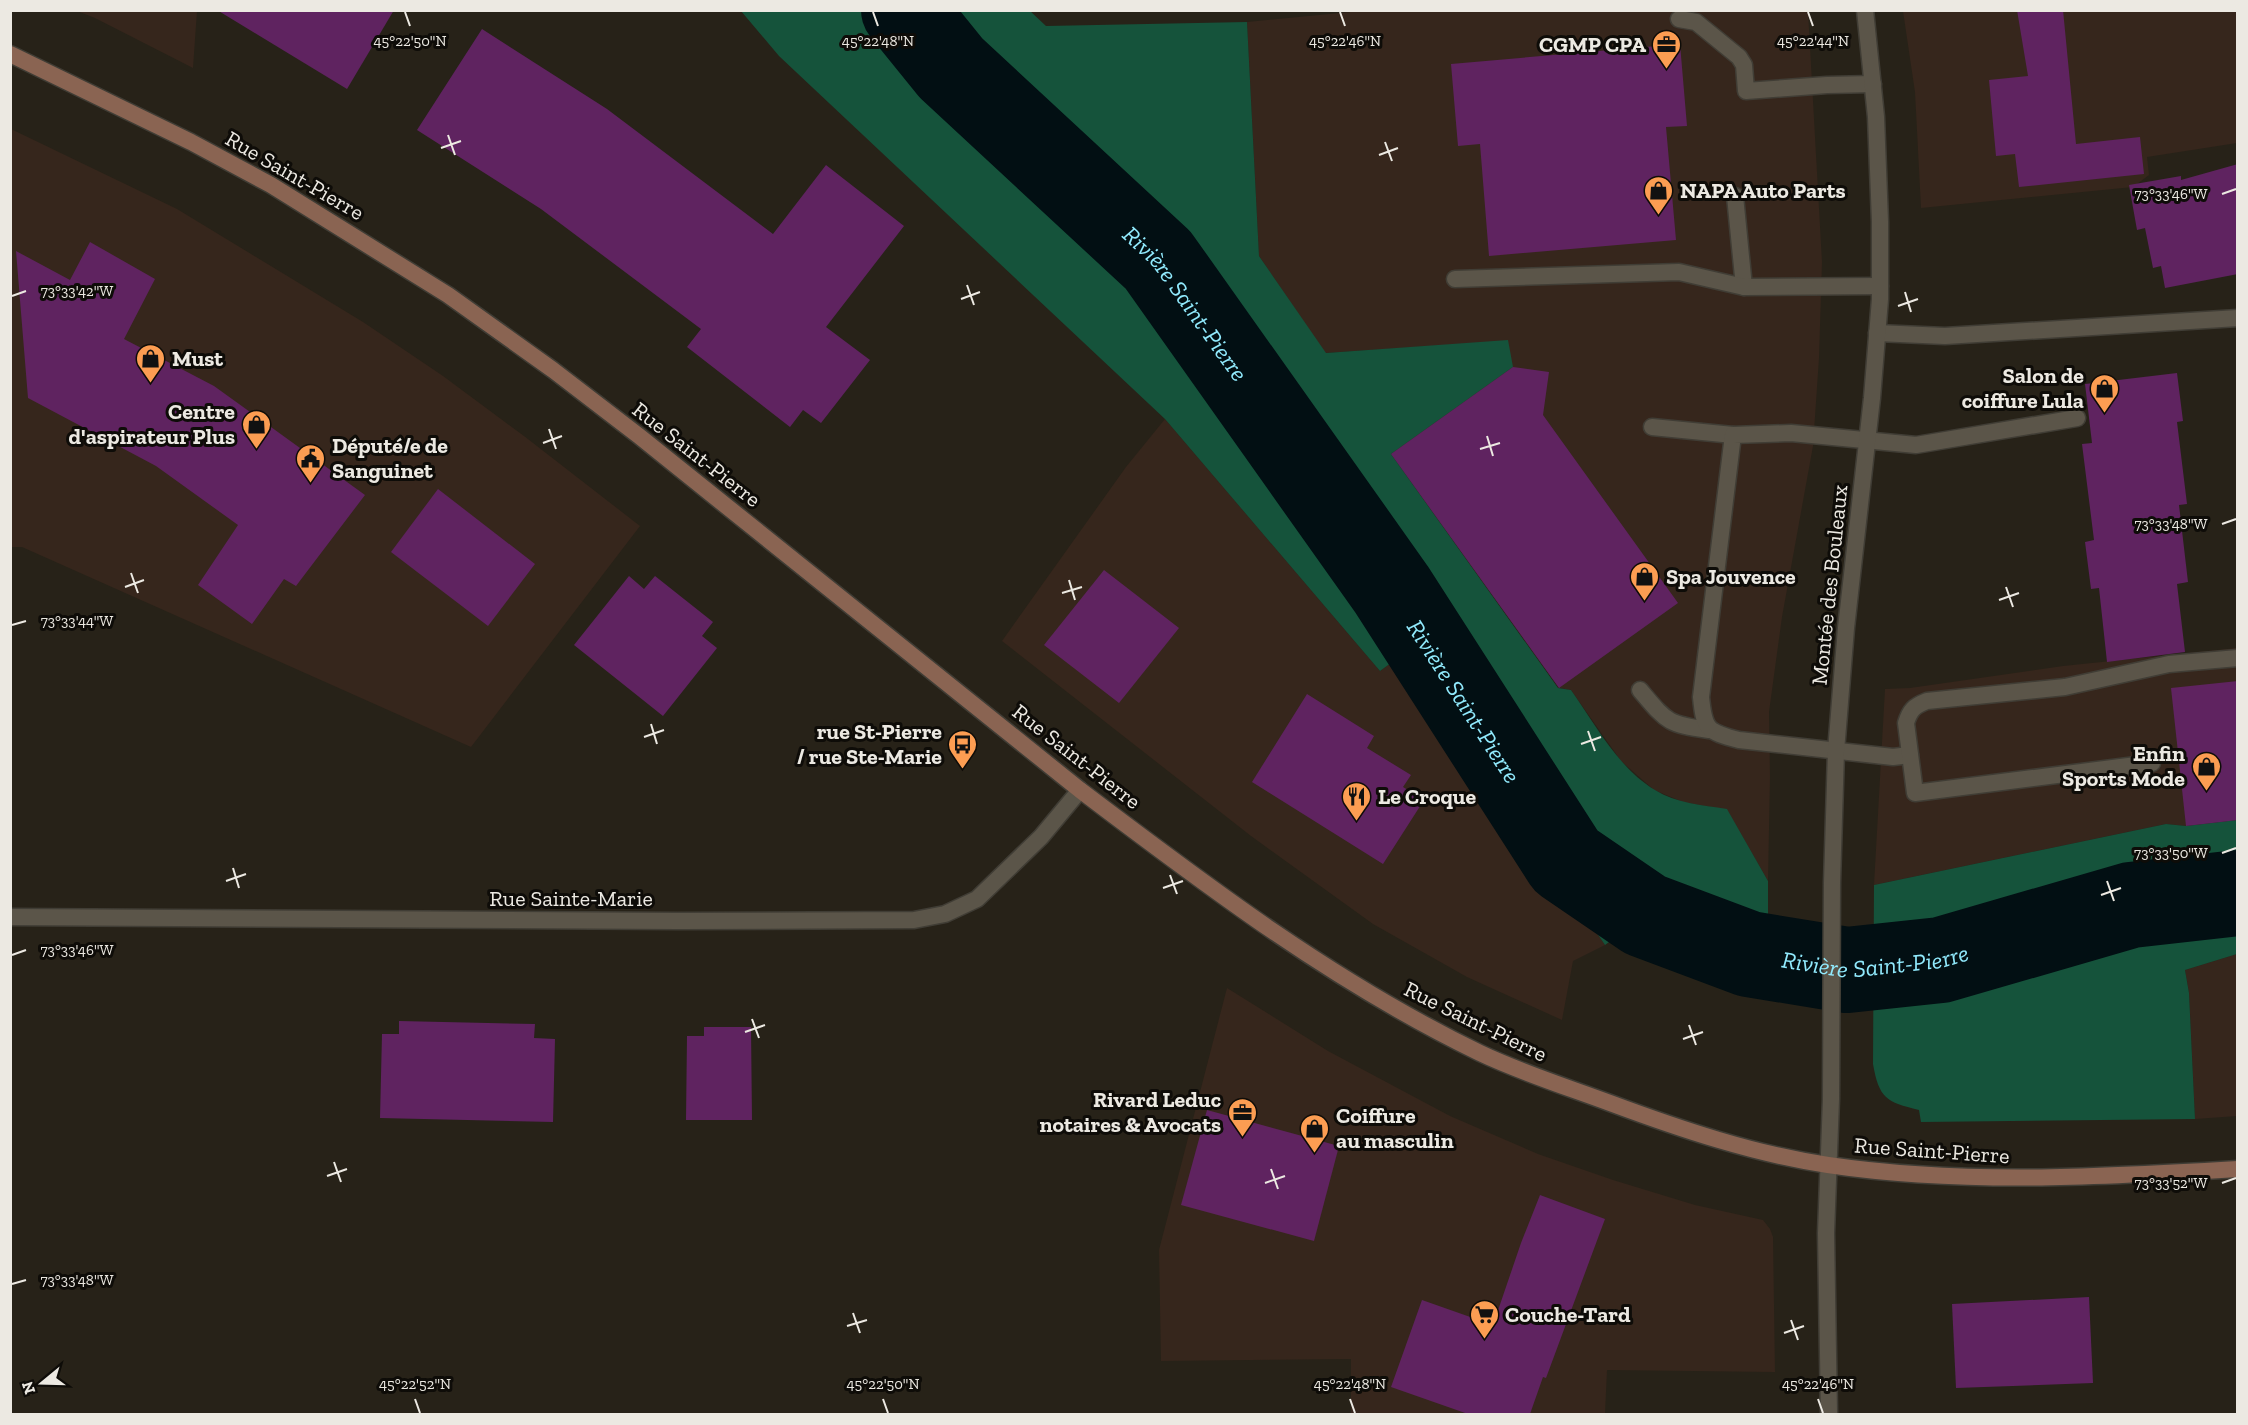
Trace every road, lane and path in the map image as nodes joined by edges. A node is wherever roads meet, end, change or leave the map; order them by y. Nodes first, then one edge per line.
1 (1865, 10) edge
2 (1679, 19) dead end
3 (10, 54) edge
4 (1873, 84) junction
5 (1735, 196) dead end
6 (1455, 279) dead end
7 (1880, 286) junction
8 (1744, 287) junction
9 (2238, 318) edge
10 (1877, 333) junction
11 (2078, 418) dead end
12 (1652, 427) dead end
13 (1733, 435) junction
14 (1867, 442) junction
15 (2238, 658) edge
16 (1640, 690) dead end
17 (1709, 729) junction
18 (1836, 750) junction
19 (1910, 755) junction
20 (2152, 763) dead end
21 (1080, 790) junction
22 (10, 916) edge
23 (1829, 1165) junction
24 (2238, 1169) edge
25 (1829, 1414) edge

1 - 4 street, Montée des Bouleaux
2 - 4 street
3 - 21 main road, Rue Saint-Pierre
4 - 7 street, Montée des Bouleaux
5 - 8 street
6 - 8 street
7 - 8 street
7 - 10 street, Montée des Bouleaux
9 - 10 street
10 - 14 street, Montée des Bouleaux
11 - 14 street
12 - 13 street
13 - 14 street
13 - 17 street
14 - 18 street, Montée des Bouleaux
15 - 19 street
16 - 17 street
17 - 18 street
18 - 19 street
18 - 23 street, Montée des Bouleaux
19 - 20 street
21 - 22 street, Rue Sainte-Marie
21 - 23 main road, Rue Saint-Pierre
23 - 24 main road, Rue Saint-Pierre
23 - 25 street, Montée des Bouleaux

